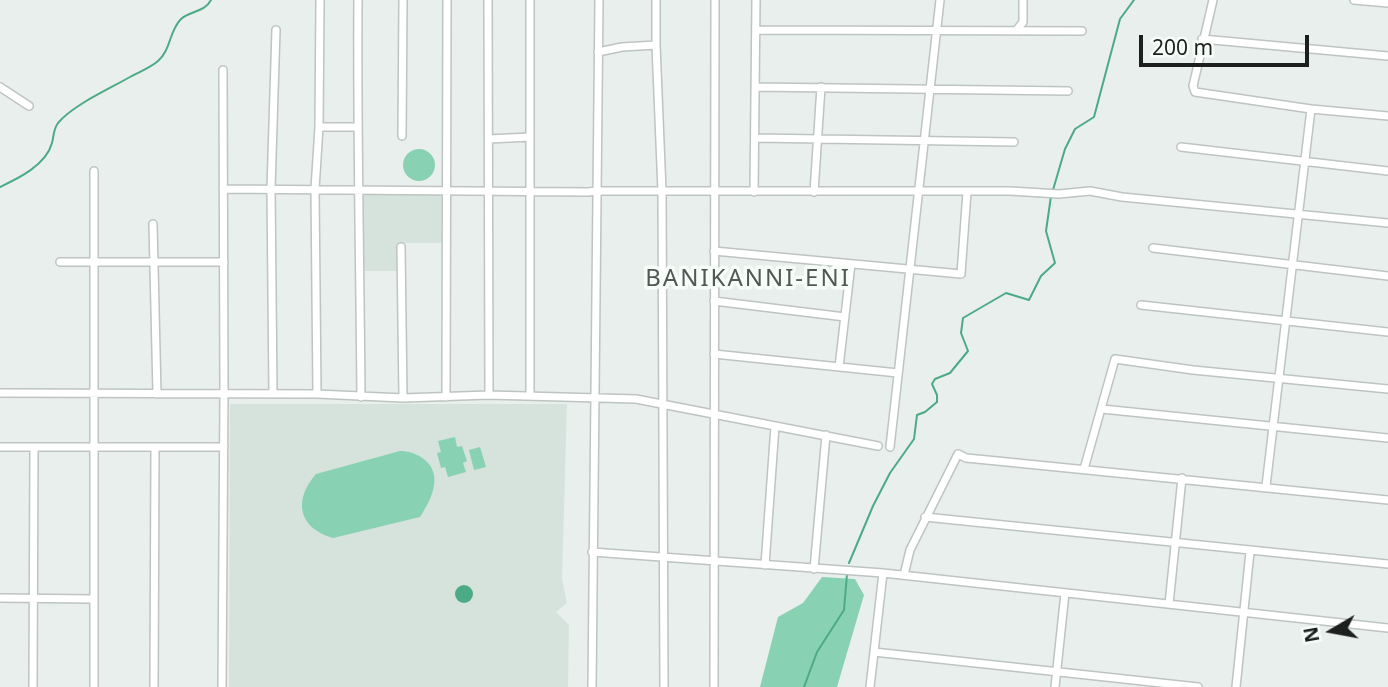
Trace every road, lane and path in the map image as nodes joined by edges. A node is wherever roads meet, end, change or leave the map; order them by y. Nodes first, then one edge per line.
1 (320, 0) edge
2 (358, 0) edge
3 (402, 0) edge
4 (447, 0) edge
5 (488, 0) edge
6 (530, 0) edge
7 (599, 0) edge
8 (656, 0) edge
9 (715, 0) edge
10 (756, 0) edge
11 (940, 0) edge
12 (1023, 0) edge
13 (1213, 0) edge
14 (1354, 0) edge
15 (1388, 3) edge
16 (276, 30) dead end
17 (757, 30) junction
18 (937, 30) junction
19 (1016, 31) junction
20 (1083, 31) dead end
21 (1202, 39) junction
22 (656, 45) junction
23 (598, 52) junction
24 (1388, 56) edge
25 (223, 70) dead end
26 (0, 86) edge
27 (756, 87) junction
28 (821, 87) junction
29 (930, 88) junction
30 (1068, 90) dead end
31 (29, 106) dead end
32 (1311, 109) junction
33 (1388, 116) edge
34 (319, 127) junction
35 (357, 127) junction
36 (402, 136) dead end
37 (530, 137) junction
38 (756, 138) junction
39 (489, 139) junction
40 (817, 139) junction
41 (924, 142) junction
42 (1014, 142) dead end
43 (1181, 147) dead end
44 (1304, 161) junction
45 (94, 171) dead end
46 (1388, 171) edge
47 (271, 188) junction
48 (223, 189) junction
49 (315, 189) junction
50 (360, 190) junction
51 (446, 191) junction
52 (489, 191) junction
53 (596, 191) junction
54 (662, 191) junction
55 (715, 191) junction
56 (530, 192) junction
57 (754, 192) junction
58 (814, 192) junction
59 (918, 192) junction
60 (967, 192) junction
61 (1298, 213) junction
62 (153, 223) dead end
63 (1388, 223) edge
64 (401, 247) dead end
65 (1153, 248) dead end
66 (714, 251) junction
67 (60, 262) dead end
68 (94, 262) junction
69 (154, 262) junction
70 (224, 262) junction
71 (851, 264) junction
72 (1292, 266) junction
73 (910, 270) junction
74 (1388, 276) edge
75 (714, 301) junction
76 (1141, 304) dead end
77 (845, 317) junction
78 (1285, 321) junction
79 (1388, 332) edge
80 (714, 354) junction
81 (839, 367) junction
82 (898, 373) junction
83 (1279, 377) junction
84 (1388, 389) edge
85 (0, 393) edge
86 (94, 394) junction
87 (157, 394) junction
88 (224, 394) junction
89 (273, 394) junction
90 (317, 394) junction
91 (489, 395) junction
92 (530, 396) junction
93 (361, 397) junction
94 (446, 397) junction
95 (594, 397) junction
96 (404, 398) junction
97 (664, 404) junction
98 (1102, 409) junction
99 (714, 414) junction
100 (775, 426) junction
101 (1273, 426) junction
102 (826, 435) junction
103 (1388, 438) edge
104 (878, 446) dead end
105 (0, 447) edge
106 (34, 447) junction
107 (94, 447) junction
108 (155, 447) junction
109 (224, 447) junction
110 (890, 447) dead end
111 (1084, 469) junction
112 (1182, 478) junction
113 (1266, 486) junction
114 (1388, 500) edge
115 (926, 517) junction
116 (1176, 543) junction
117 (592, 552) junction
118 (1250, 552) junction
119 (664, 557) junction
120 (714, 561) junction
121 (1388, 564) edge
122 (765, 565) junction
123 (814, 569) junction
124 (883, 573) junction
125 (904, 575) junction
126 (1065, 593) junction
127 (0, 598) edge
128 (33, 598) junction
129 (94, 599) junction
130 (1168, 604) junction
131 (1244, 612) junction
132 (1388, 628) edge
133 (874, 652) junction
134 (1057, 672) junction
135 (33, 687) edge
136 (94, 687) edge
137 (155, 687) edge
138 (222, 687) edge
139 (592, 687) edge
140 (664, 687) edge
141 (714, 687) edge
142 (870, 687) edge
143 (1055, 687) edge
144 (1198, 687) edge
145 (1236, 687) edge

1 - 34 street
2 - 35 street
3 - 36 street
4 - 51 street
5 - 39 street
6 - 37 street
7 - 23 street
8 - 22 street
9 - 55 street
10 - 17 street
11 - 18 street
12 - 19 street
13 - 21 street
14 - 15 street
16 - 47 street
17 - 18 street
17 - 27 street
18 - 19 street
18 - 29 street
19 - 20 street
21 - 24 street
21 - 32 street
22 - 23 street
22 - 54 street
23 - 53 street
25 - 48 street
26 - 31 street
27 - 28 street
27 - 38 street
28 - 29 street
28 - 40 street
29 - 30 street
29 - 41 street
32 - 33 street
32 - 44 street
34 - 35 street
34 - 49 street
35 - 50 street
37 - 39 street
37 - 56 street
38 - 40 street
38 - 57 street
39 - 52 street
40 - 41 street
40 - 58 street
41 - 42 street
41 - 59 street
43 - 44 street
44 - 46 street
44 - 61 street
45 - 68 street
47 - 48 street
47 - 49 street
47 - 89 street
48 - 70 street
49 - 50 street
49 - 90 street
50 - 51 street
50 - 93 street
51 - 52 street
51 - 94 street
52 - 56 street
52 - 91 street
53 - 54 street
53 - 56 street
53 - 95 street
54 - 55 street
54 - 97 street
55 - 57 street
55 - 66 street
56 - 92 street
57 - 58 street
58 - 59 street
59 - 60 street
59 - 73 street
60 - 61 street
60 - 73 street
61 - 63 street
61 - 72 street
62 - 69 street
64 - 96 street
65 - 72 street
66 - 71 street
66 - 75 street
67 - 68 street
68 - 69 street
68 - 86 street
69 - 70 street
69 - 87 street
70 - 88 street
71 - 73 street
71 - 77 street
72 - 74 street
72 - 78 street
73 - 82 street
75 - 77 street
75 - 80 street
76 - 78 street
77 - 81 street
78 - 79 street
78 - 83 street
80 - 81 street
80 - 99 street
81 - 82 street
82 - 110 street
83 - 84 street
83 - 98 street
83 - 101 street
85 - 86 street
86 - 87 street
86 - 107 street
87 - 88 street
88 - 89 street
88 - 109 street
89 - 90 street
90 - 93 street
91 - 92 street
91 - 94 street
92 - 95 street
93 - 96 street
94 - 96 street
95 - 97 street
95 - 117 street
97 - 99 street
97 - 119 street
98 - 101 street
98 - 111 street
99 - 100 street
99 - 120 street
100 - 102 street
100 - 122 street
101 - 103 street
101 - 113 street
102 - 104 street
102 - 123 street
105 - 106 street
106 - 107 street
106 - 128 street
107 - 108 street
107 - 129 street
108 - 109 street
108 - 137 street
109 - 138 street
111 - 112 street
111 - 115 street
112 - 113 street
112 - 116 street
113 - 114 street
115 - 116 street
115 - 125 street
116 - 118 street
116 - 130 street
117 - 119 street
117 - 139 street
118 - 121 street
118 - 131 street
119 - 120 street
119 - 140 street
120 - 122 street
120 - 141 street
122 - 123 street
123 - 124 street
124 - 125 street
124 - 133 street
125 - 126 street
126 - 130 street
126 - 134 street
127 - 128 street
128 - 129 street
128 - 135 street
129 - 136 street
130 - 131 street
131 - 132 street
131 - 145 street
133 - 134 street
133 - 142 street
134 - 143 street
134 - 144 street

